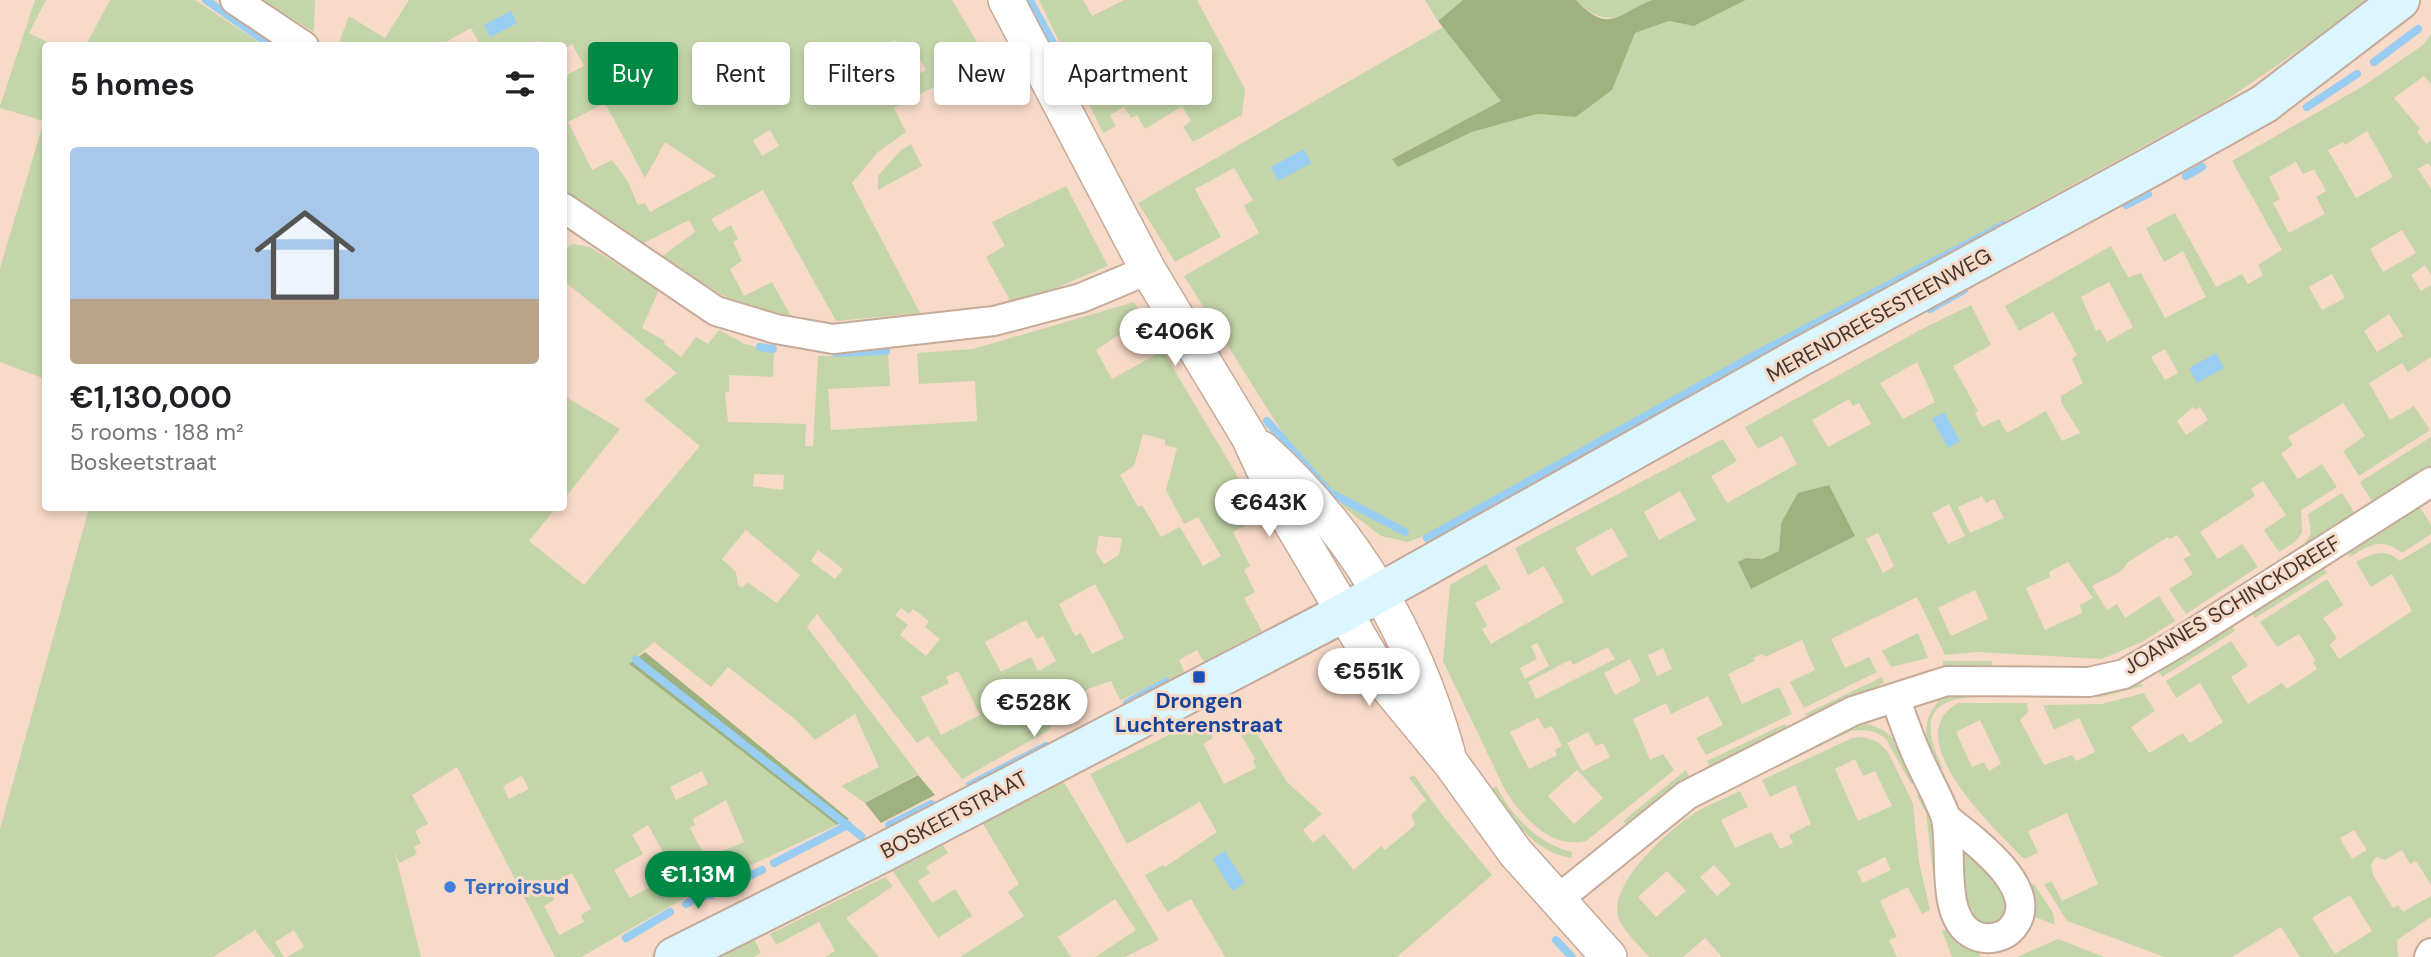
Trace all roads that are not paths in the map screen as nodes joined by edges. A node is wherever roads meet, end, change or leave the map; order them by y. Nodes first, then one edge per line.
1 (235, 0) edge
2 (1006, 0) edge
3 (2400, 0) edge
4 (298, 42) edge
5 (567, 210) edge
6 (1148, 270) junction
7 (1249, 437) junction
8 (2431, 482) edge
9 (1378, 593) junction
10 (1345, 612) junction
11 (1895, 698) junction
12 (1450, 762) junction
13 (1946, 818) dead end
14 (1557, 900) junction
15 (674, 957) edge
16 (1609, 957) edge

1 - 4 street
2 - 6 street
3 - 9 main road, MERENDREESESTEENWEG
5 - 6 street
6 - 7 street
7 - 9 street
7 - 10 street
8 - 11 street, JOANNES SCHINCKDREEF
9 - 10 main road, MERENDREESESTEENWEG
9 - 12 street
10 - 12 street
10 - 15 main road, BOSKEETSTRAAT
11 - 13 street
11 - 14 street, JOANNES SCHINCKDREEF
12 - 14 street
14 - 16 street

